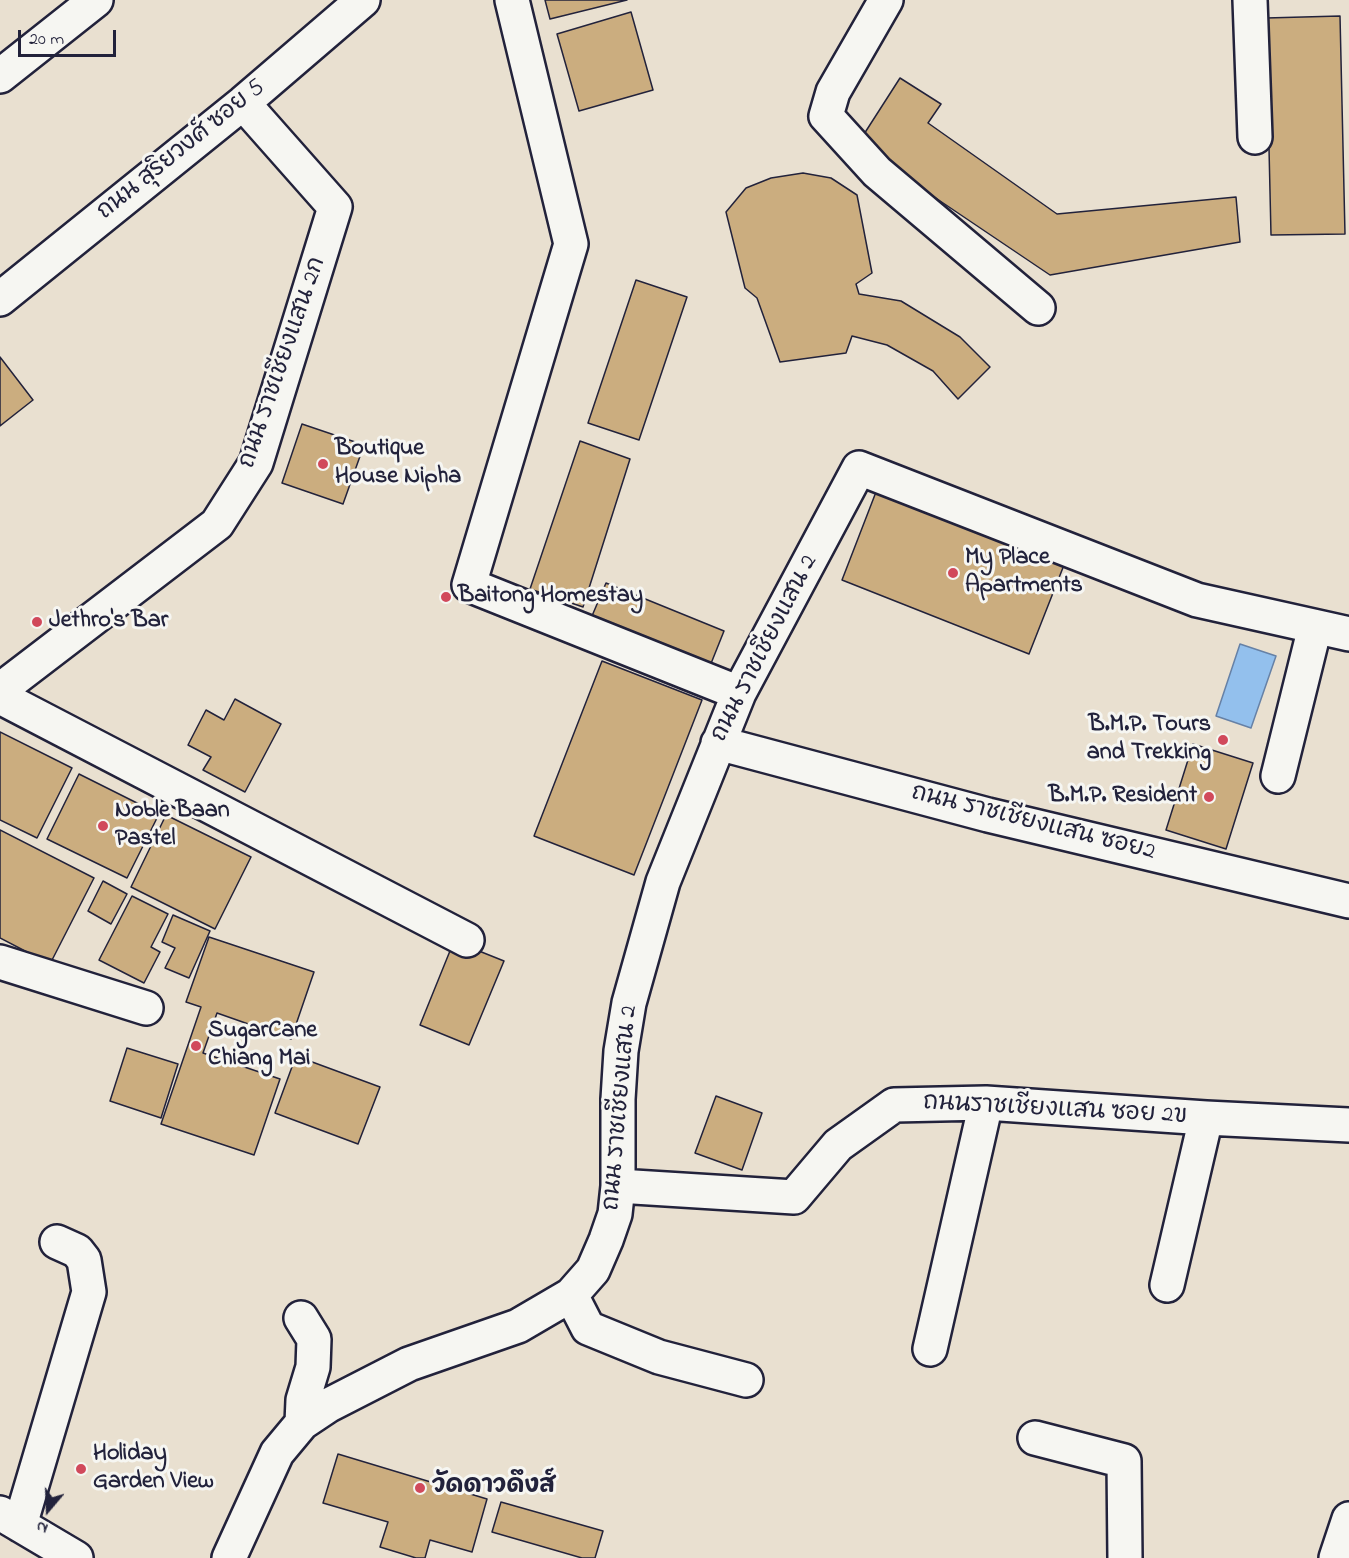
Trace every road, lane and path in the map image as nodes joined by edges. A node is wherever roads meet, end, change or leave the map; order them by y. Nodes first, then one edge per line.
1 (96, 0) edge
2 (363, 0) edge
3 (512, 0) edge
4 (886, 0) edge
5 (1250, 0) edge
6 (0, 76) edge
7 (243, 103) junction
8 (1255, 137) dead end
9 (0, 299) edge
10 (1038, 308) dead end
11 (1316, 627) junction
12 (1349, 634) edge
13 (0, 690) edge
14 (739, 693) junction
15 (0, 698) edge
16 (718, 743) junction
17 (1278, 776) dead end
18 (1349, 901) edge
19 (467, 940) dead end
20 (0, 962) edge
21 (146, 1008) dead end
22 (986, 1103) junction
23 (1206, 1118) junction
24 (1349, 1125) edge
25 (618, 1186) junction
26 (57, 1242) dead end
27 (1167, 1285) dead end
28 (572, 1295) junction
29 (301, 1318) dead end
30 (930, 1348) dead end
31 (746, 1380) dead end
32 (302, 1423) junction
33 (1035, 1438) dead end
34 (10, 1519) edge
35 (1349, 1519) edge
36 (76, 1558) edge
37 (229, 1558) edge
38 (1125, 1558) edge
39 (1336, 1558) edge

1 - 6 street
2 - 7 street, ถนน สุริยวงศ์ ซอย 5
3 - 14 street
4 - 10 street
5 - 8 street
7 - 9 street, ถนน สุริยวงศ์ ซอย 5
7 - 13 street, ถนน ราชเชียงแสน 2ก
11 - 12 street
11 - 14 street, ถนน ราชเชียงแสน 2
11 - 17 street
14 - 16 street, ถนน ราชเชียงแสน 2
15 - 19 street
16 - 18 street, ถนน ราชเชียงแสน ซอย2
16 - 25 street, ถนน ราชเชียงแสน 2
20 - 21 street
22 - 23 street, ถนนราชเชียงแสน ซอย 2ข
22 - 25 street, ถนนราชเชียงแสน ซอย 2ข
22 - 30 street
23 - 24 street, ถนนราชเชียงแสน ซอย 2ข
23 - 27 street
25 - 28 street, ถนน ราชเชียงแสน 2
26 - 34 street
28 - 31 street
28 - 32 street, ถนน ราชเชียงแสน 2
29 - 32 street
32 - 37 street, ถนน ราชเชียงแสน 2
33 - 38 street
34 - 36 street
35 - 39 street

